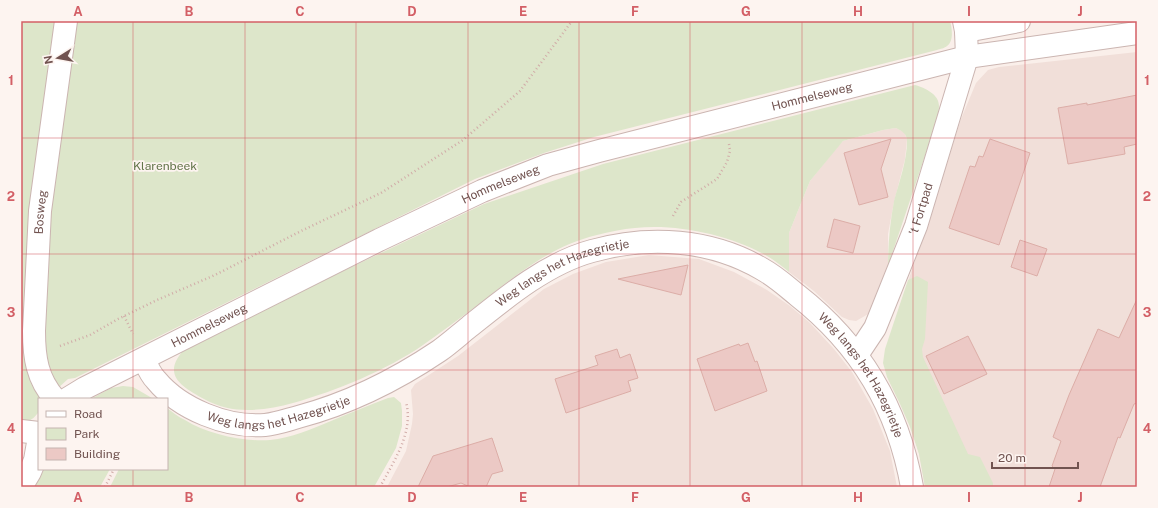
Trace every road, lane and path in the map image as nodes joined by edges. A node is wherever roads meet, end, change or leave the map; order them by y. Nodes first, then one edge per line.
1 (66, 21) edge
2 (572, 21) edge
3 (1019, 21) edge
4 (965, 26) edge
5 (1093, 30) edge
6 (1137, 33) edge
7 (967, 57) junction
8 (730, 152) dead end
9 (673, 215) dead end
10 (34, 350) junction
11 (857, 355) junction
12 (144, 358) junction
13 (397, 376) junction
14 (54, 398) edge
15 (69, 398) edge
16 (21, 431) edge
17 (38, 433) edge
18 (38, 443) edge
19 (113, 470) edge
20 (22, 487) edge
21 (104, 487) edge
22 (380, 487) edge
23 (912, 487) edge

1 - 10 street, Bosweg
2 - 10 path
3 - 4 street
4 - 7 street
5 - 6 street, Hommelseweg
5 - 7 street, Hommelseweg
7 - 11 street, 't Fortpad
7 - 12 street, Hommelseweg
8 - 9 path
10 - 14 street, Bosweg
11 - 13 street, Weg langs het Hazegrietje
11 - 23 street, Weg langs het Hazegrietje
12 - 13 street, Weg langs het Hazegrietje
12 - 15 street, Hommelseweg
13 - 22 path
16 - 17 street
18 - 20 street
19 - 21 path

